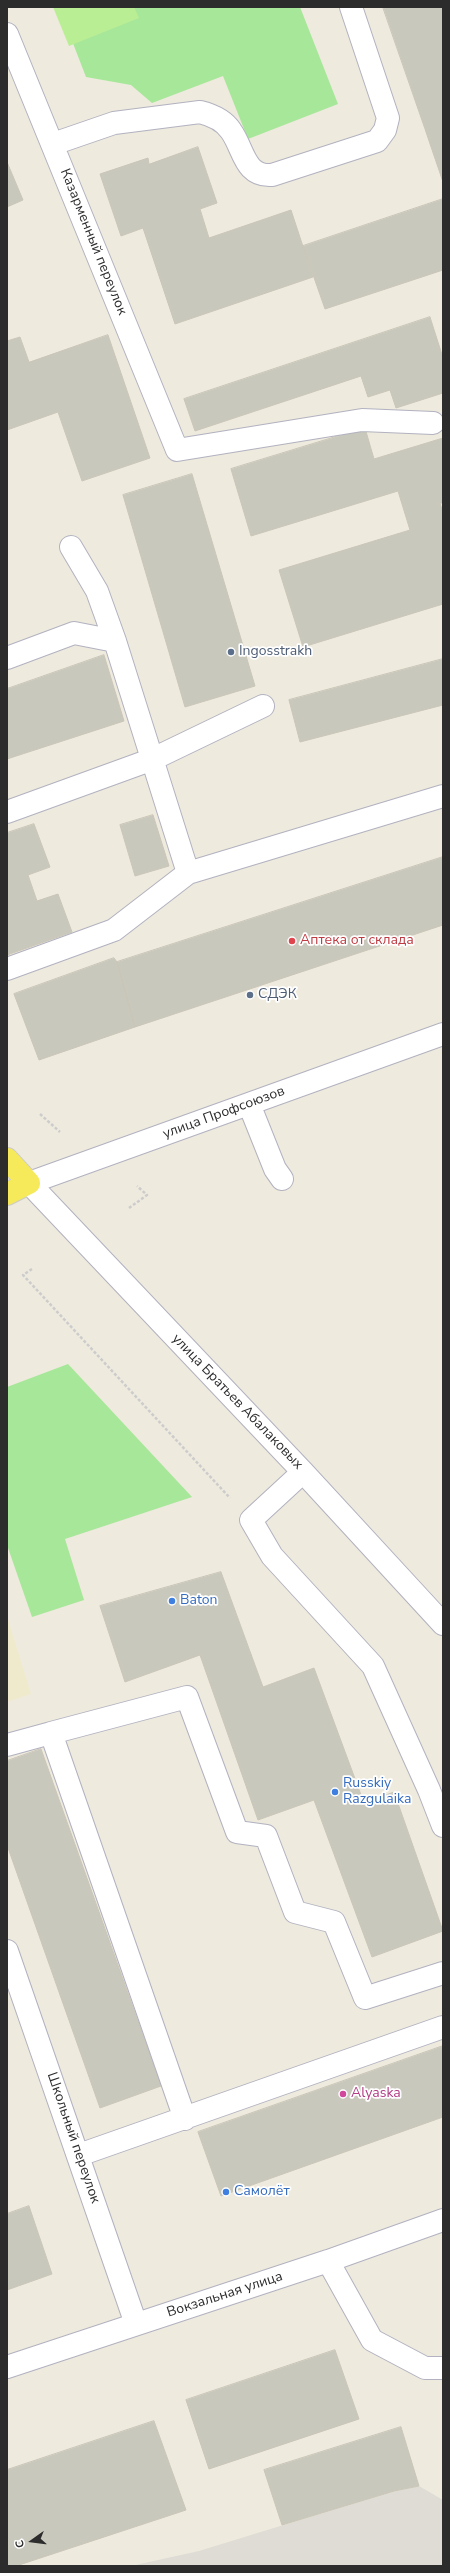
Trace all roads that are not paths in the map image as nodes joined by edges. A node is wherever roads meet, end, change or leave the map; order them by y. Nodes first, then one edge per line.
1 (351, 7) edge
2 (7, 34) edge
3 (53, 144) junction
4 (433, 423) dead end
5 (71, 547) dead end
6 (115, 641) junction
7 (7, 658) edge
8 (263, 706) dead end
9 (154, 759) junction
10 (443, 796) edge
11 (7, 812) edge
12 (188, 873) junction
13 (7, 969) edge
14 (443, 1034) edge
15 (249, 1104) junction
16 (7, 1159) edge
17 (282, 1179) dead end
18 (29, 1184) junction
19 (7, 1194) edge
20 (303, 1472) junction
21 (443, 1624) edge
22 (50, 1732) junction
23 (7, 1745) edge
24 (443, 1826) edge
25 (7, 1951) edge
26 (443, 1973) edge
27 (443, 2027) edge
28 (185, 2119) junction
29 (79, 2155) junction
30 (443, 2220) edge
31 (328, 2261) junction
32 (136, 2324) junction
33 (7, 2367) edge
34 (443, 2368) edge

1 - 3 street
2 - 3 street, Казарменный переулок
3 - 4 street, Казарменный переулок
5 - 6 street
6 - 7 street
6 - 9 street
8 - 9 street
9 - 11 street
9 - 12 street
10 - 12 street
12 - 13 street
14 - 15 street, улица Профсоюзов
15 - 17 street
15 - 18 street, улица Профсоюзов
16 - 18 main road
18 - 19 main road, улица Профсоюзов
18 - 20 street, улица Братьев Абалаковых
20 - 21 street, улица Братьев Абалаковых
20 - 24 street
22 - 23 street
22 - 26 street
22 - 28 street
25 - 29 street, Школьный переулок
27 - 28 street
28 - 29 street
29 - 32 street, Школьный переулок
30 - 31 street, Вокзальная улица
31 - 32 street, Вокзальная улица
31 - 34 street
32 - 33 street, Вокзальная улица

